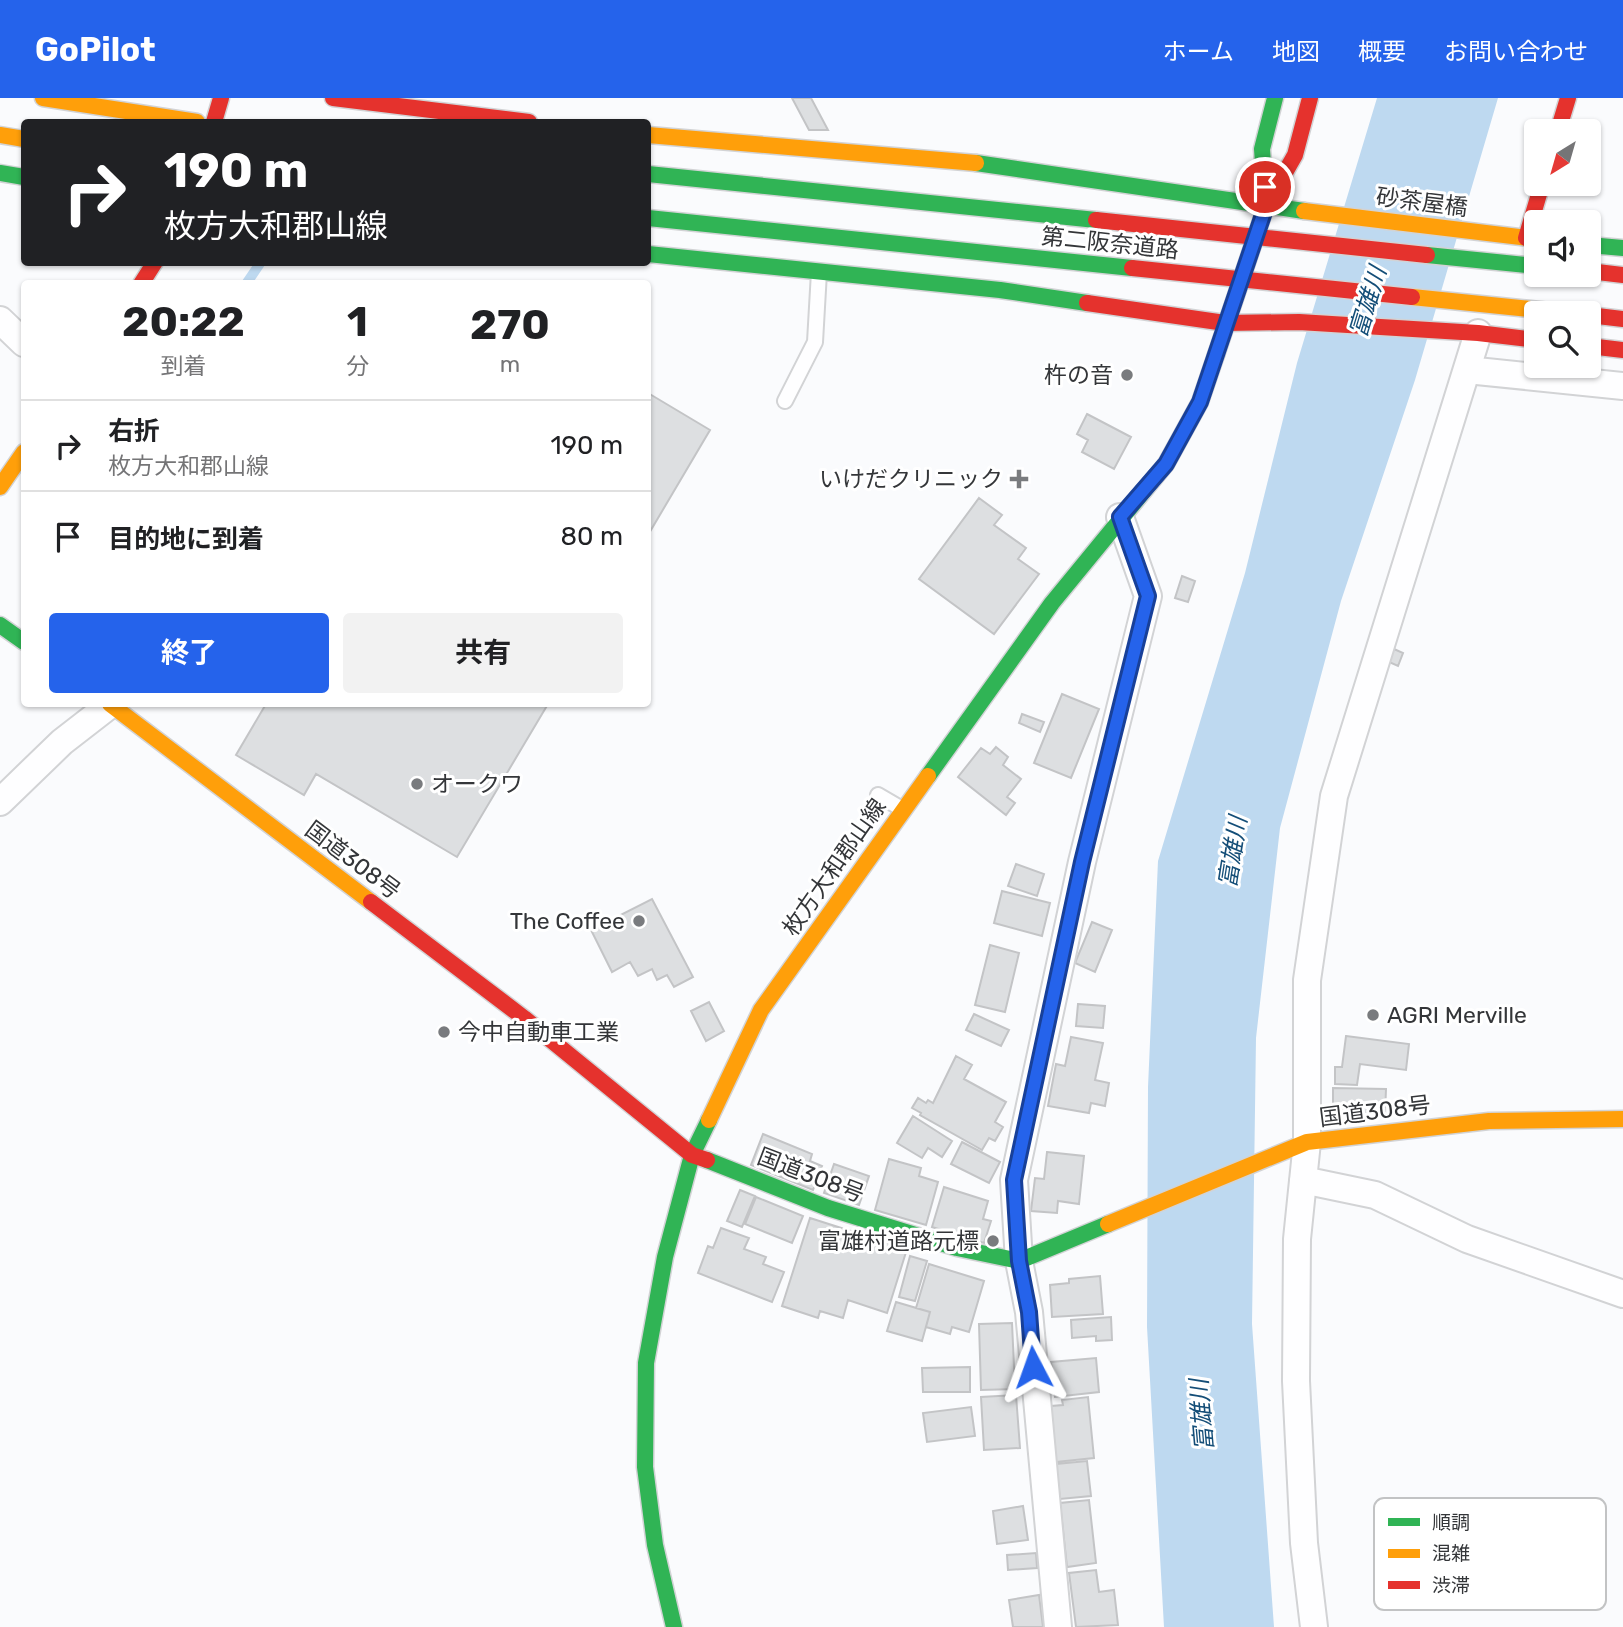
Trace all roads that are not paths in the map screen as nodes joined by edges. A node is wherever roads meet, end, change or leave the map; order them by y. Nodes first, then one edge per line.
1 (43, 98) edge
2 (221, 98) edge
3 (333, 98) edge
4 (1275, 98) edge
5 (1310, 98) edge
6 (1568, 98) edge
7 (178, 119) edge
8 (215, 119) edge
9 (505, 119) edge
10 (1562, 119) edge
11 (0, 135) edge
12 (651, 135) edge
13 (21, 138) edge
14 (0, 173) edge
15 (651, 174) edge
16 (21, 176) edge
17 (1266, 206) junction
18 (651, 218) edge
19 (1524, 238) edge
20 (1601, 246) edge
21 (1623, 248) edge
22 (651, 254) edge
23 (1524, 265) edge
24 (819, 271) junction
25 (1601, 272) edge
26 (1623, 275) edge
27 (1524, 308) edge
28 (1601, 316) edge
29 (1623, 319) edge
30 (0, 320) edge
31 (1225, 323) junction
32 (1478, 333) junction
33 (1524, 339) edge
34 (21, 340) edge
35 (1601, 348) edge
36 (1623, 351) edge
37 (1466, 370) junction
38 (1623, 386) edge
39 (785, 401) dead end
40 (21, 456) edge
41 (0, 488) edge
42 (1120, 517) junction
43 (0, 625) edge
44 (21, 640) edge
45 (106, 707) edge
46 (114, 707) edge
47 (878, 795) dead end
48 (0, 802) edge
49 (903, 810) junction
50 (460, 946) dead end
51 (450, 962) junction
52 (1623, 1119) edge
53 (1307, 1142) junction
54 (692, 1155) junction
55 (1303, 1180) junction
56 (1019, 1261) junction
57 (1623, 1294) edge
58 (674, 1627) edge
59 (1058, 1627) edge
60 (1314, 1627) edge

1 - 7 main road
2 - 8 main road
3 - 9 main road
4 - 17 main road, 枚方大和郡山線
5 - 17 main road, 枚方大和郡山線
6 - 10 main road
11 - 13 main road
12 - 17 main road, 砂茶屋橋
14 - 16 main road
15 - 23 main road, 第二阪奈道路, bridge
17 - 19 main road, 砂茶屋橋
17 - 31 main road, 枚方大和郡山線
18 - 27 main road, 第二阪奈道路, bridge
20 - 21 main road
22 - 24 main road
24 - 31 main road
24 - 39 lane
25 - 26 main road
28 - 29 main road
30 - 34 street
31 - 32 main road
31 - 42 main road, 枚方大和郡山線
32 - 33 main road
32 - 37 street
35 - 36 main road
37 - 38 street
37 - 53 street
40 - 41 main road
42 - 49 main road, 枚方大和郡山線
42 - 56 street
43 - 44 main road
45 - 48 street
46 - 51 main road, 国道308号
47 - 49 lane
49 - 54 main road, 枚方大和郡山線
50 - 51 lane
51 - 54 main road, 国道308号
52 - 53 main road, 国道308号
53 - 55 street
53 - 56 main road, 国道308号
54 - 56 main road, 国道308号
54 - 58 main road, 枚方大和郡山線
55 - 57 street
55 - 60 street
56 - 59 street

